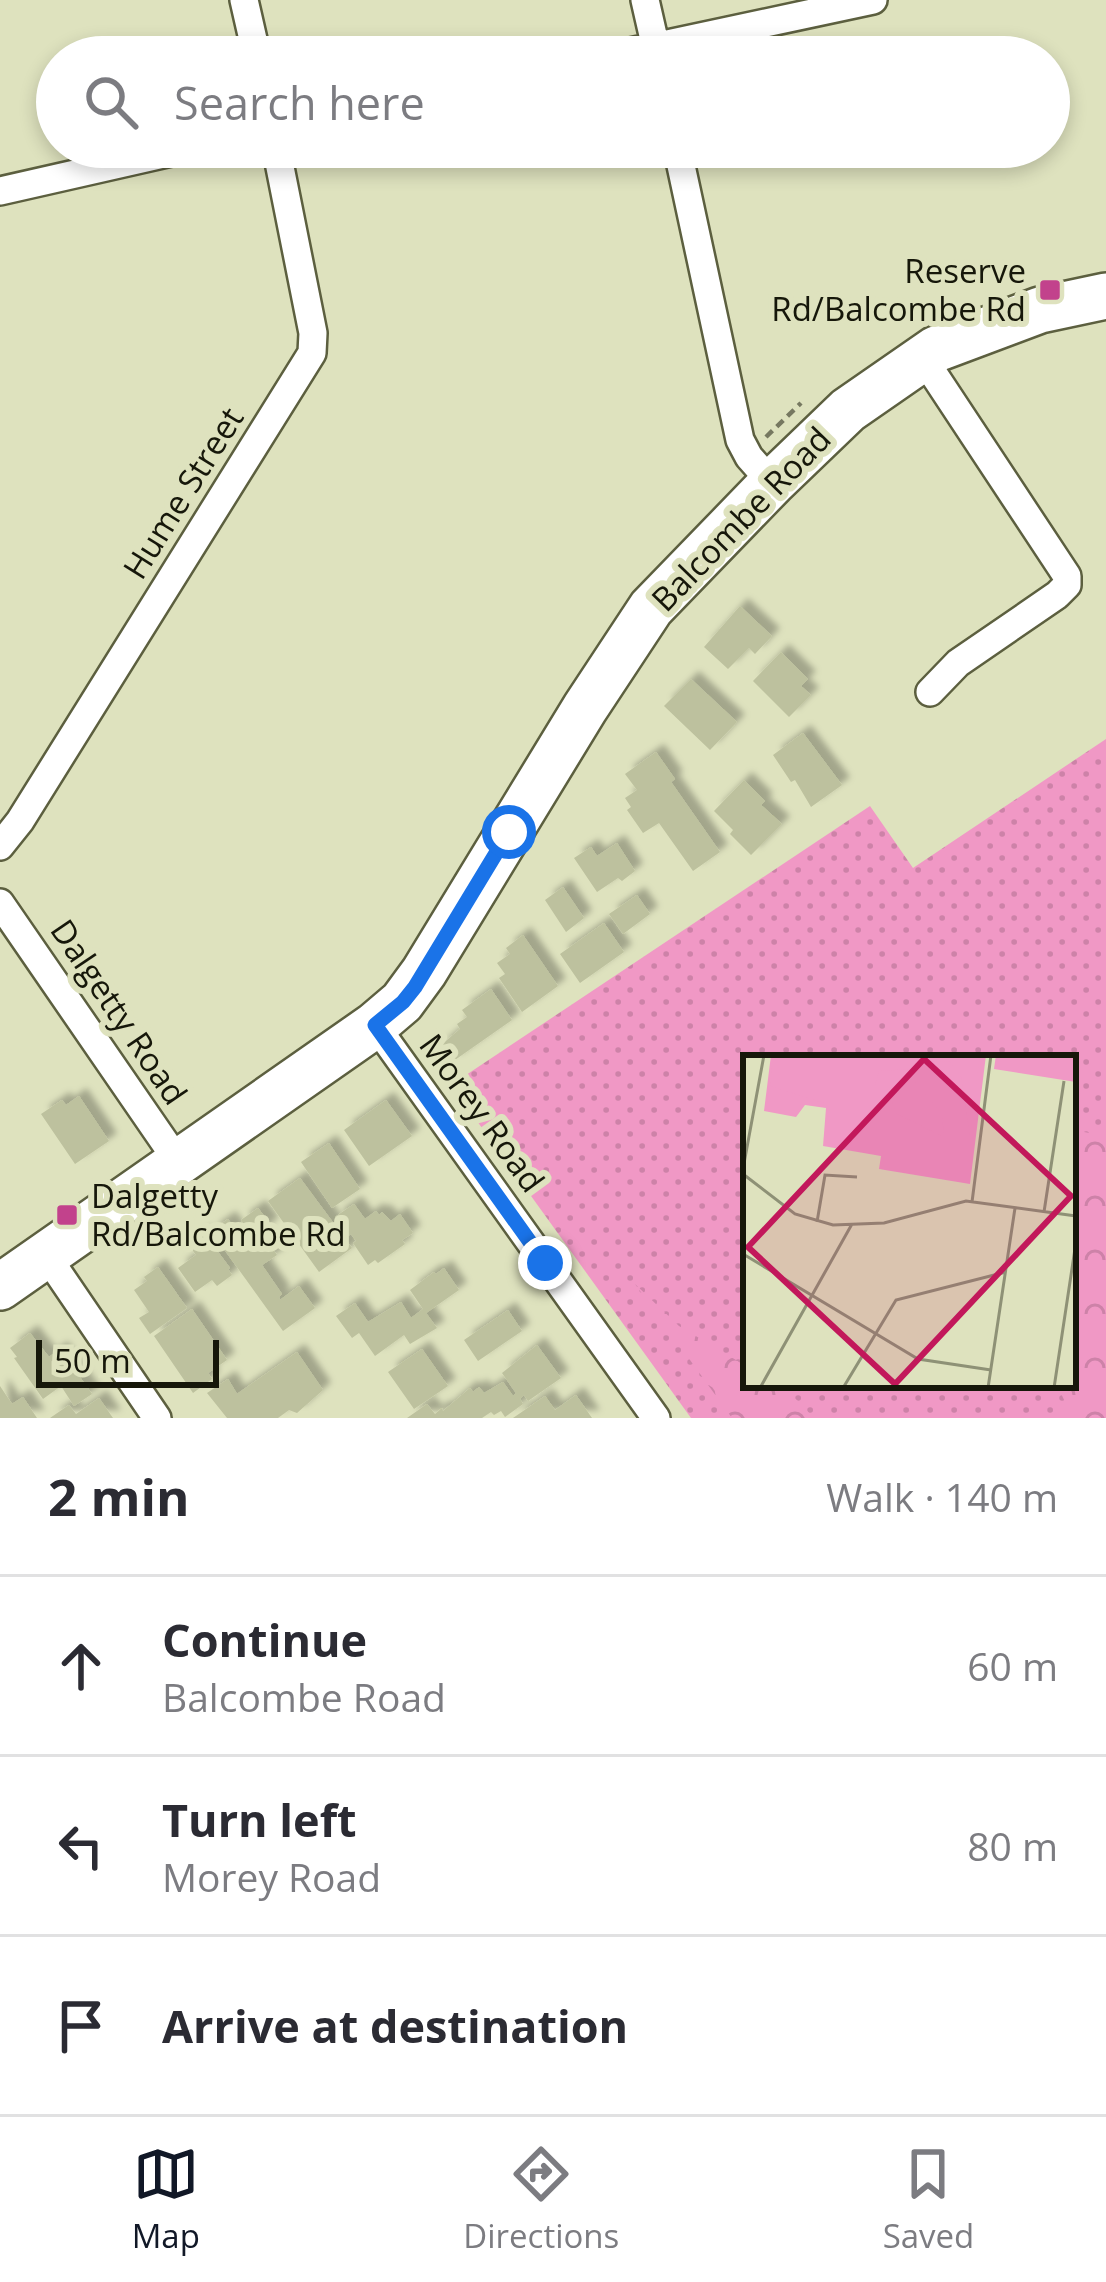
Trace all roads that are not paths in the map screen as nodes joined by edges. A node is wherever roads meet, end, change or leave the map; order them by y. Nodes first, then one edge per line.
1 (244, 0) edge
2 (645, 0) edge
3 (873, 0) edge
4 (252, 36) edge
5 (653, 36) edge
6 (723, 36) edge
7 (101, 168) edge
8 (281, 168) edge
9 (682, 168) edge
10 (0, 191) edge
11 (1106, 296) edge
12 (923, 358) junction
13 (772, 483) junction
14 (930, 692) dead end
15 (0, 846) edge
16 (0, 903) edge
17 (375, 1025) junction
18 (179, 1162) junction
19 (46, 1255) junction
20 (0, 1287) edge
21 (157, 1418) edge
22 (656, 1418) edge

1 - 4 street
2 - 5 street
3 - 6 street
7 - 10 street
8 - 15 street, Hume Street
9 - 13 street
11 - 12 main road, Balcombe Road
12 - 13 main road, Balcombe Road
12 - 14 street
13 - 17 main road, Balcombe Road
16 - 18 street, Dalgetty Road
17 - 18 main road, Balcombe Road
17 - 22 street, Morey Road
18 - 19 main road, Balcombe Road
19 - 20 main road, Balcombe Road
19 - 21 street

